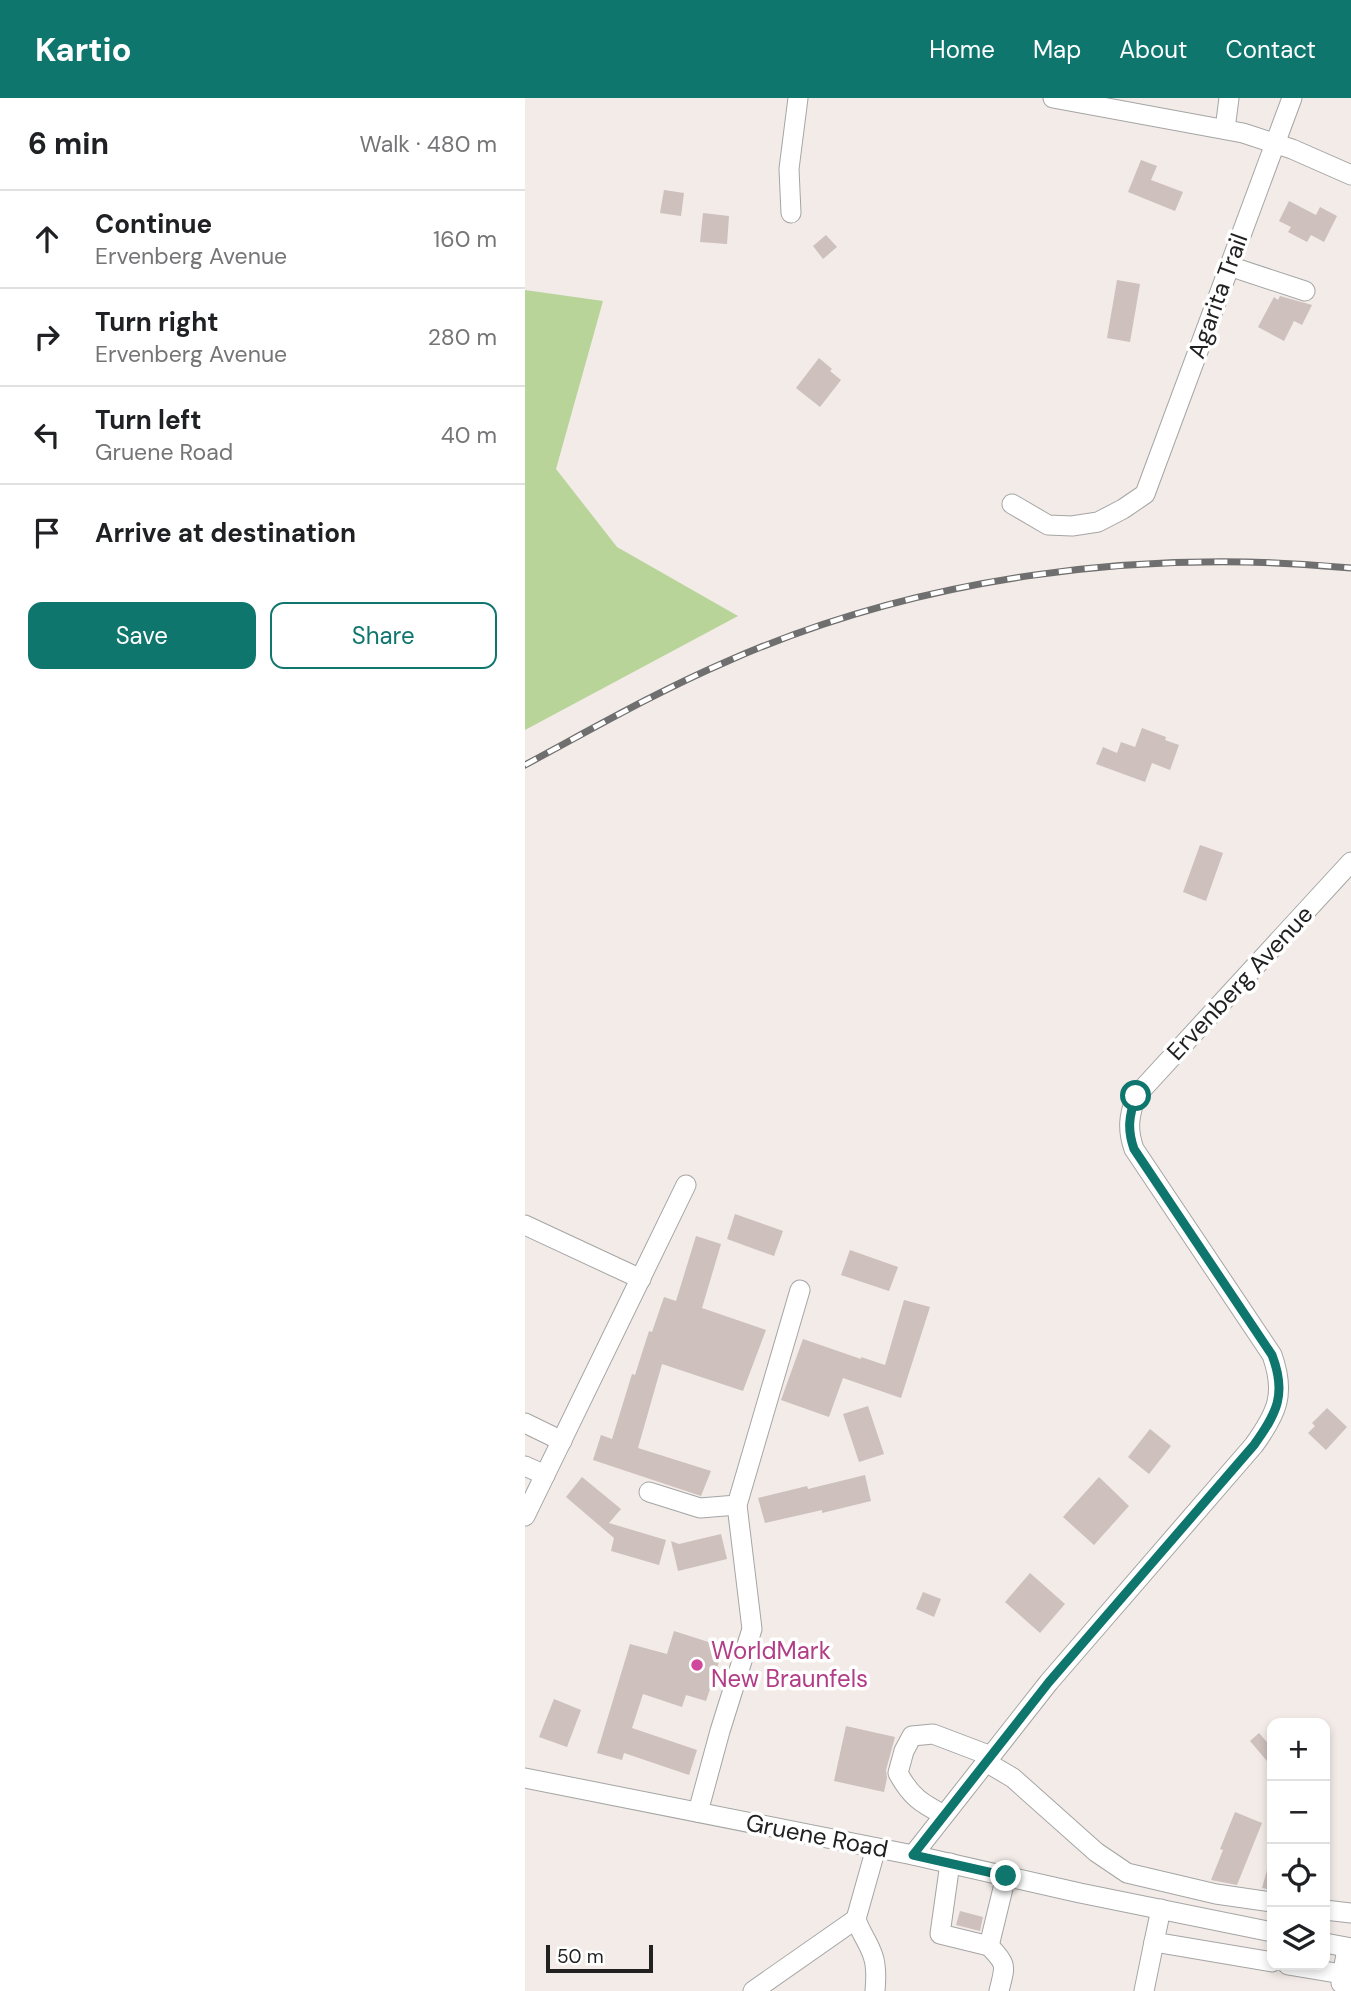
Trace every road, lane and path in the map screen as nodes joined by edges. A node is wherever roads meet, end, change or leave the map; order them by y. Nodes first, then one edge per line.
1 (797, 98) edge
2 (1053, 98) edge
3 (1229, 98) edge
4 (1292, 98) edge
5 (1150, 106) edge
6 (1225, 129) junction
7 (1275, 144) junction
8 (1351, 175) edge
9 (791, 213) dead end
10 (1229, 266) junction
11 (1305, 291) dead end
12 (1012, 504) dead end
13 (1351, 862) edge
14 (686, 1185) dead end
15 (525, 1225) edge
16 (641, 1279) junction
17 (800, 1290) dead end
18 (525, 1423) edge
19 (562, 1441) junction
20 (525, 1466) edge
21 (545, 1475) junction
22 (649, 1492) dead end
23 (737, 1505) junction
24 (525, 1516) edge
25 (988, 1759) junction
26 (525, 1778) edge
27 (698, 1812) junction
28 (944, 1815) junction
29 (876, 1848) junction
30 (913, 1855) junction
31 (950, 1863) junction
32 (1118, 1867) junction
33 (1006, 1876) junction
34 (1112, 1899) junction
35 (1267, 1901) edge
36 (1161, 1909) junction
37 (1330, 1911) edge
38 (1351, 1913) edge
39 (856, 1919) junction
40 (1267, 1931) edge
41 (1154, 1942) junction
42 (1330, 1944) edge
43 (989, 1946) junction
44 (1349, 1948) edge
45 (1267, 1961) edge
46 (1304, 1970) edge
47 (1344, 1983) edge
48 (753, 1991) edge
49 (875, 1991) edge
50 (999, 1991) edge
51 (1144, 1991) edge

1 - 9 street
2 - 5 street
3 - 6 street
4 - 7 street, Agarita Trail
5 - 6 street
6 - 7 street
7 - 8 street
7 - 10 street, Agarita Trail
10 - 11 street
10 - 12 street, Agarita Trail
13 - 25 street, Ervenberg Avenue
14 - 16 street
15 - 16 street
16 - 19 street
17 - 23 street
18 - 19 street
19 - 21 street
20 - 21 street
21 - 24 street
22 - 23 street
23 - 27 street
25 - 28 street, Ervenberg Avenue
25 - 28 street
25 - 32 street
26 - 27 street, Gruene Road
27 - 29 street, Gruene Road
28 - 30 street, Ervenberg Avenue
29 - 30 street, Gruene Road
29 - 39 street
30 - 31 street, Gruene Road
31 - 33 street, Gruene Road
31 - 43 street
32 - 34 street
32 - 35 street
33 - 34 street, Gruene Road
33 - 43 street
34 - 36 street, Gruene Road
36 - 40 street, Gruene Road
36 - 41 street
37 - 38 street
39 - 48 street
39 - 49 street
41 - 45 street
41 - 51 street
42 - 44 street
43 - 50 street
44 - 47 street
46 - 47 street

